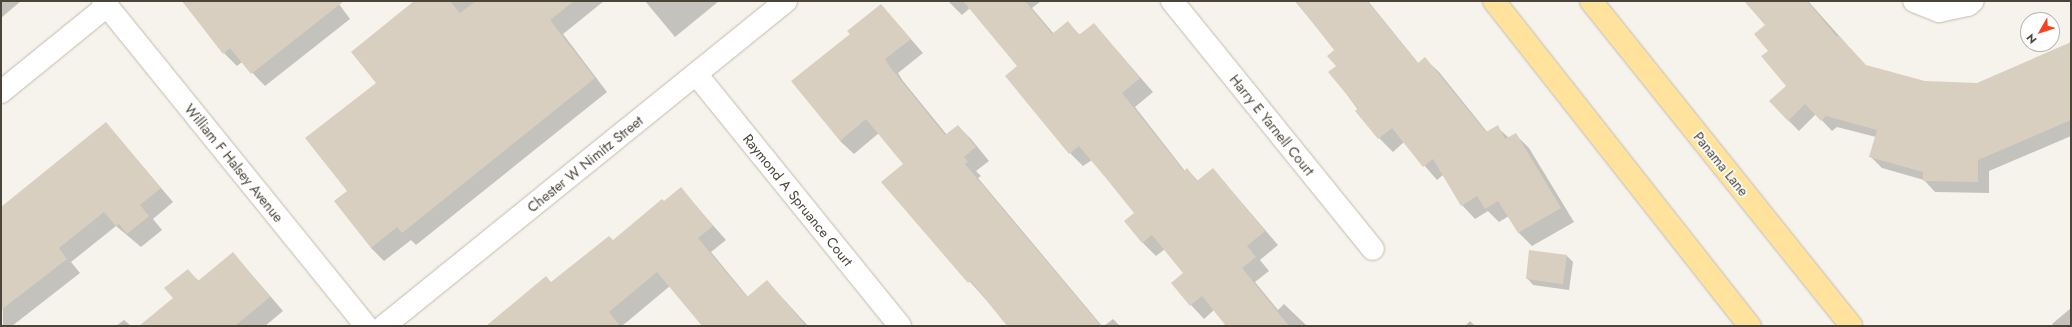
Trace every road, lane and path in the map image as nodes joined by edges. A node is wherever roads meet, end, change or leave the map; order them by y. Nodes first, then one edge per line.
1 (786, 1) edge
2 (1172, 1) edge
3 (1494, 1) edge
4 (1591, 1) edge
5 (1914, 1) edge
6 (1973, 1) edge
7 (105, 4) edge
8 (696, 74) junction
9 (1, 92) edge
10 (1373, 249) dead end
11 (366, 326) edge
12 (384, 326) edge
13 (900, 326) edge
14 (1750, 326) edge
15 (1851, 326) edge

1 - 8 street, Chester W Nimitz Street
2 - 10 street, Harry E Yarnell Court
3 - 14 main road
4 - 15 main road, Panama Lane
5 - 6 street
7 - 9 street
7 - 11 street, William F Halsey Avenue
8 - 12 street, Chester W Nimitz Street
8 - 13 street, Raymond A Spruance Court

